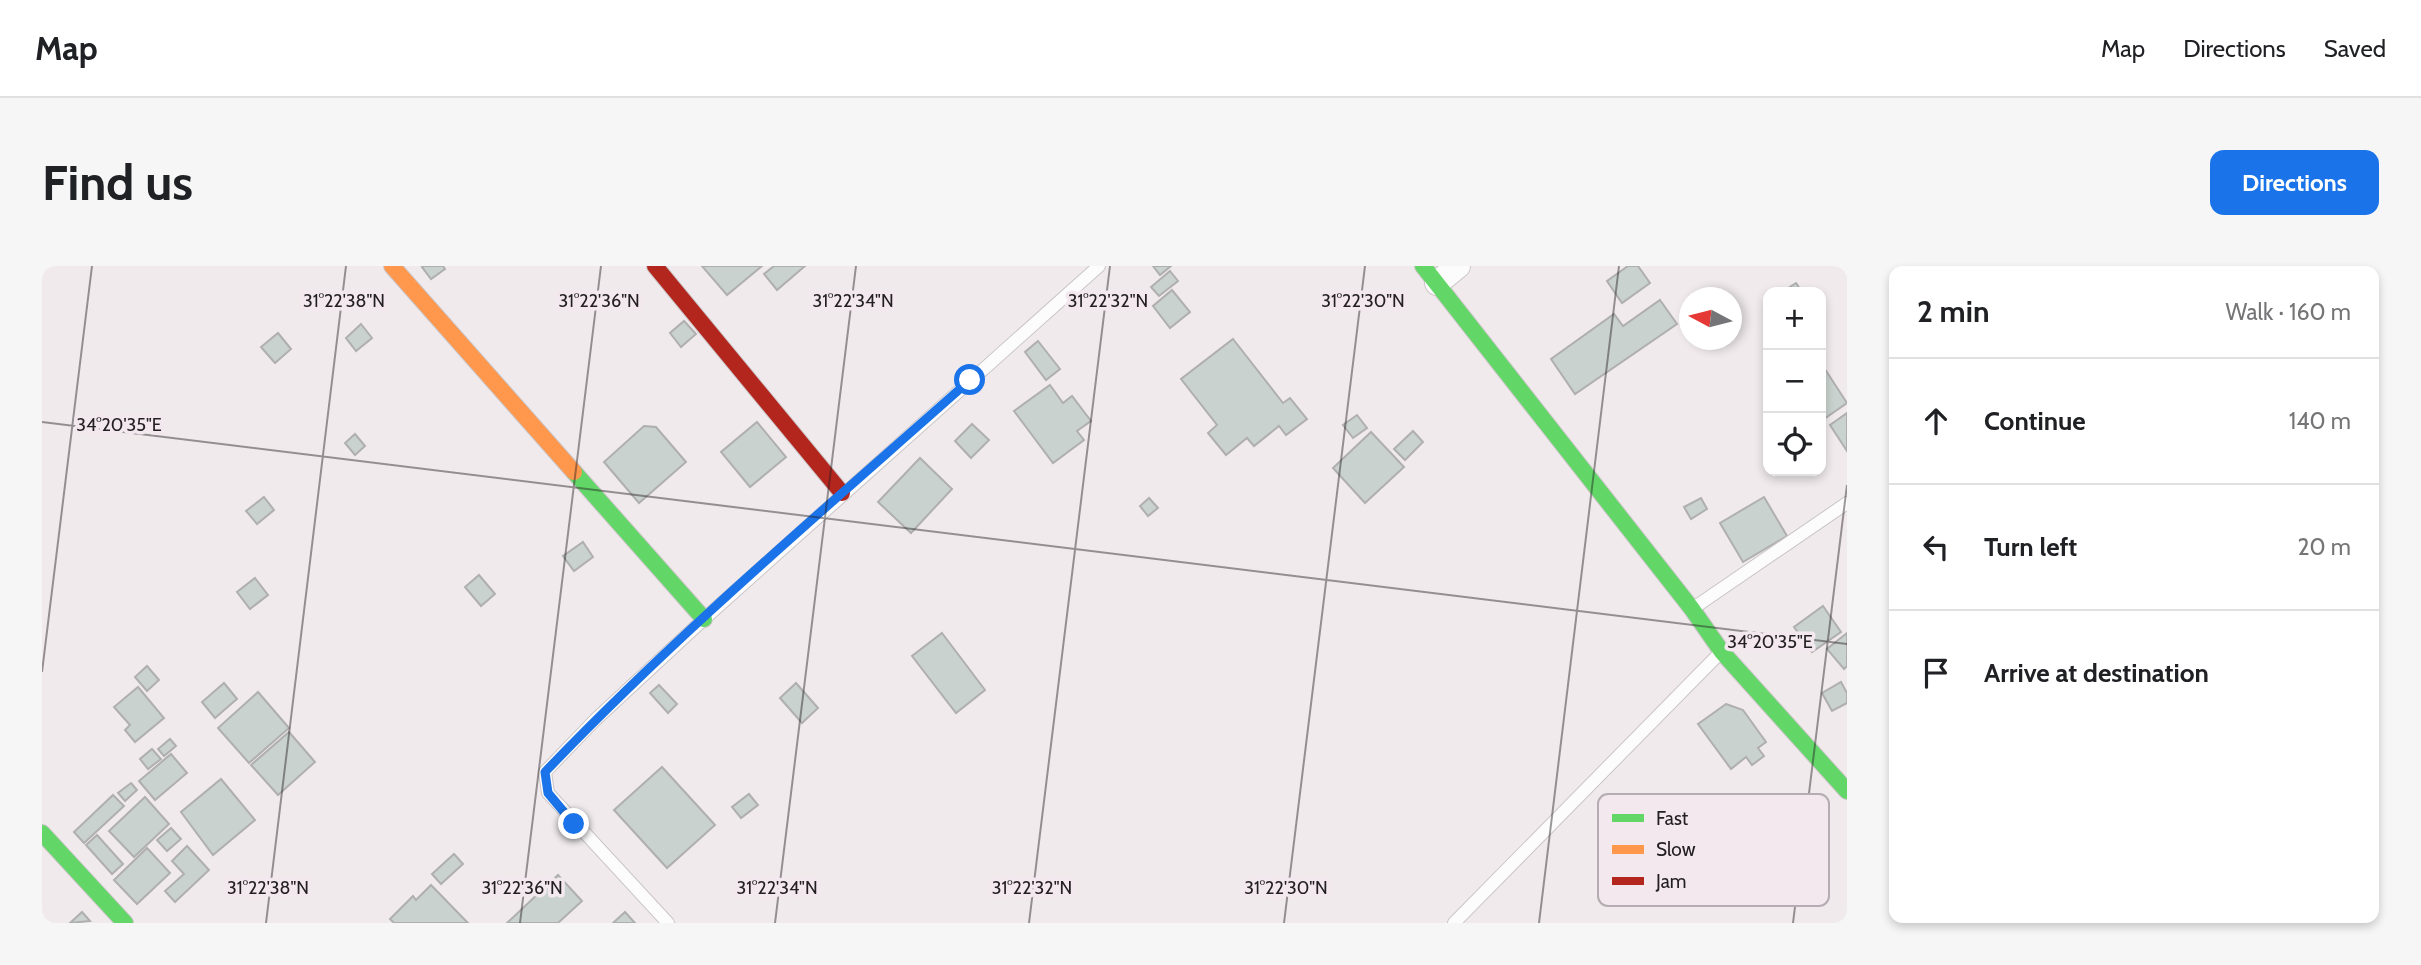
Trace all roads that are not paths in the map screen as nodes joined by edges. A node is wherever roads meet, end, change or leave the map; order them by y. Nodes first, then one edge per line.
1 (392, 266) edge
2 (655, 266) edge
3 (1099, 266) edge
4 (1458, 266) edge
5 (1430, 274) edge
6 (842, 493) junction
7 (1847, 503) edge
8 (1692, 609) junction
9 (704, 619) junction
10 (1721, 652) junction
11 (1847, 791) edge
12 (42, 833) edge
13 (125, 923) edge
14 (668, 923) edge
15 (1454, 923) edge

1 - 9 street
2 - 6 street
3 - 6 lane
4 - 5 street
5 - 8 street
6 - 9 lane
7 - 8 lane
8 - 10 street
9 - 14 lane
10 - 11 street
10 - 15 lane
12 - 13 street

